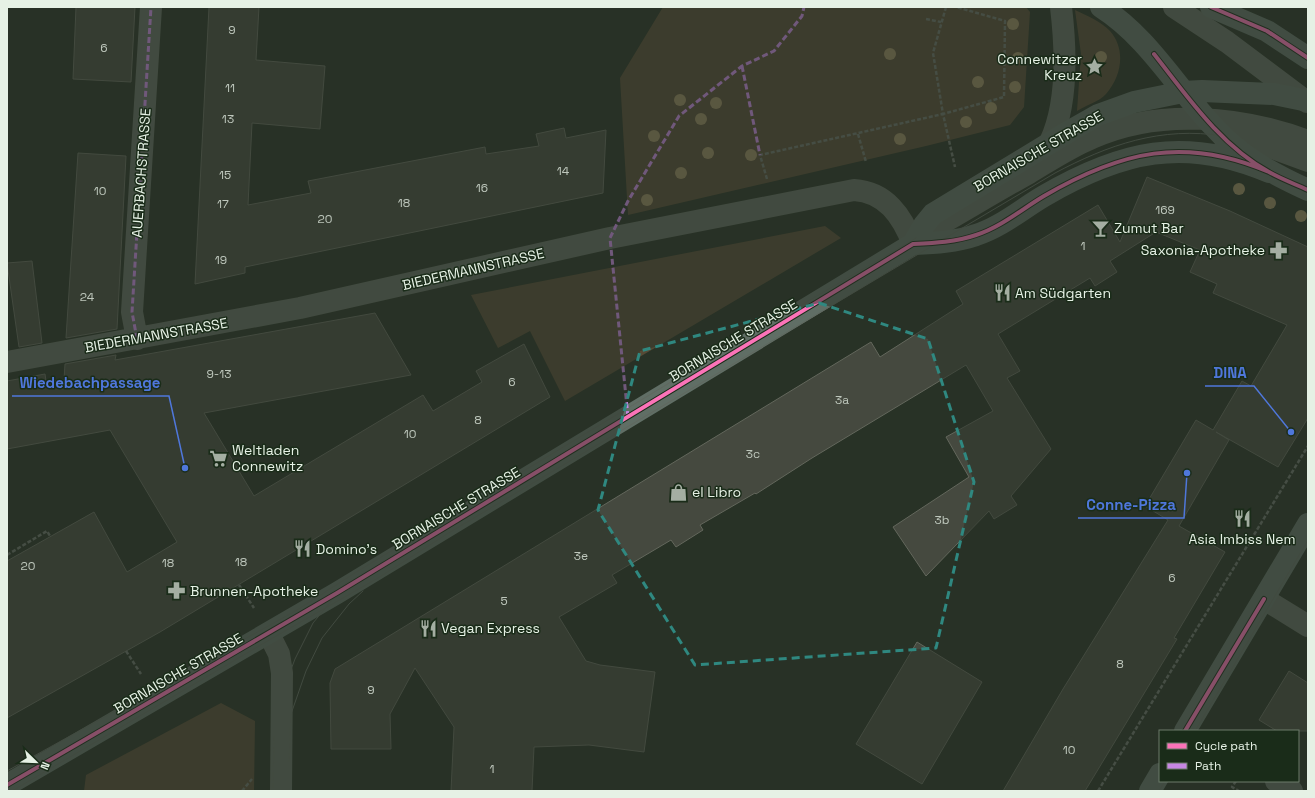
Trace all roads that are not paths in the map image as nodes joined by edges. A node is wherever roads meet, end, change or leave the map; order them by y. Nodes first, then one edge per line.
1 (151, 7) edge
2 (1061, 7) edge
3 (1101, 7) edge
4 (1174, 7) edge
5 (1211, 7) edge
6 (1308, 58) edge
7 (1183, 92) junction
8 (1306, 101) edge
9 (1206, 119) junction
10 (1223, 136) junction
11 (1308, 141) edge
12 (1050, 142) junction
13 (1308, 162) edge
14 (1269, 172) junction
15 (1308, 190) edge
16 (915, 241) junction
17 (137, 339) junction
18 (7, 362) edge
19 (1308, 524) edge
20 (1264, 598) junction
21 (1308, 626) edge
22 (269, 634) junction
23 (1190, 729) edge
24 (1159, 776) edge
25 (1278, 782) edge
26 (11, 786) edge
27 (281, 791) edge
28 (1150, 791) edge
29 (1292, 791) edge

1 - 17 street, AUERBACHSTRASSE
2 - 12 street
3 - 7 main road
4 - 8 street
5 - 6 main road
7 - 8 main road, BORNAISCHE STRASSE
7 - 9 main road
7 - 12 main road, BORNAISCHE STRASSE
9 - 10 main road
9 - 11 street
9 - 16 street
10 - 13 street
10 - 14 main road
12 - 16 main road, BORNAISCHE STRASSE
14 - 15 main road
14 - 16 main road, BORNAISCHE STRASSE
16 - 17 street, BIEDERMANNSTRASSE
16 - 22 main road, BORNAISCHE STRASSE
17 - 18 street, BIEDERMANNSTRASSE
19 - 20 main road
20 - 21 street
20 - 23 main road
22 - 26 main road, BORNAISCHE STRASSE
22 - 27 street
24 - 28 main road
25 - 29 street

